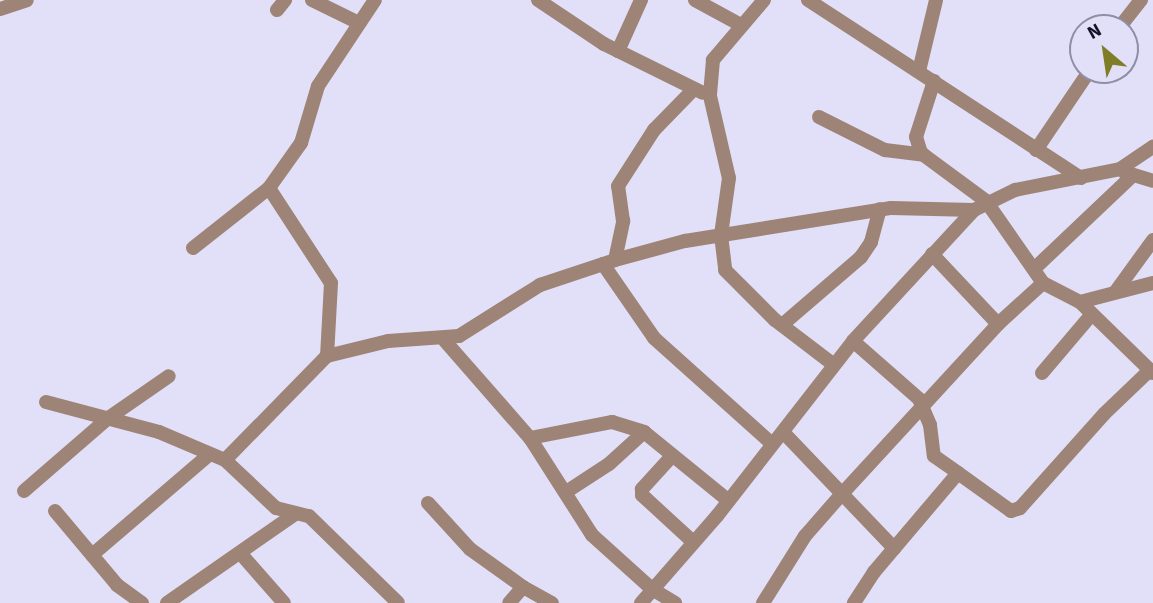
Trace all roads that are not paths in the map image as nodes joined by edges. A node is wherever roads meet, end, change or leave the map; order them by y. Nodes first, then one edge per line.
1 (27, 0) edge
2 (312, 0) edge
3 (375, 0) edge
4 (538, 0) edge
5 (641, 0) edge
6 (695, 0) edge
7 (764, 0) edge
8 (808, 0) edge
9 (936, 0) edge
10 (1141, 0) edge
11 (0, 9) edge
12 (1130, 14) edge
13 (357, 22) junction
14 (741, 24) junction
15 (618, 51) junction
16 (919, 71) junction
17 (934, 81) junction
18 (1081, 84) edge
19 (694, 89) junction
20 (710, 96) junction
21 (819, 117) dead end
22 (1153, 147) edge
23 (1036, 150) junction
24 (924, 155) junction
25 (1126, 173) junction
26 (1081, 178) junction
27 (1153, 181) edge
28 (269, 188) junction
29 (980, 206) junction
30 (880, 209) junction
31 (721, 235) junction
32 (1153, 240) edge
33 (193, 248) dead end
34 (932, 254) junction
35 (609, 262) junction
36 (1034, 270) junction
37 (1043, 283) junction
38 (1153, 283) edge
39 (1116, 291) junction
40 (1080, 302) junction
41 (1092, 314) junction
42 (998, 324) junction
43 (782, 325) junction
44 (445, 341) junction
45 (853, 341) junction
46 (327, 356) junction
47 (834, 365) junction
48 (1152, 371) edge
49 (1042, 373) dead end
50 (169, 376) dead end
51 (46, 402) dead end
52 (921, 405) junction
53 (107, 419) junction
54 (644, 432) junction
55 (783, 432) junction
56 (530, 438) junction
57 (772, 444) junction
58 (211, 454) junction
59 (672, 456) junction
60 (225, 460) junction
61 (958, 473) junction
62 (24, 491) dead end
63 (566, 492) junction
64 (840, 496) junction
65 (729, 501) junction
66 (428, 503) dead end
67 (55, 511) dead end
68 (295, 514) junction
69 (692, 541) junction
70 (894, 548) junction
71 (241, 554) junction
72 (92, 555) junction
73 (523, 587) junction
74 (652, 589) junction
75 (142, 603) edge
76 (167, 603) edge
77 (284, 603) edge
78 (398, 603) edge
79 (509, 603) edge
80 (552, 603) edge
81 (641, 603) edge
82 (675, 603) edge
83 (763, 603) edge
84 (854, 603) edge

1 - 11 street
2 - 13 street
3 - 13 street
4 - 15 street
5 - 15 street
6 - 14 street
7 - 14 street
8 - 16 street
9 - 16 street
10 - 12 street
13 - 28 street
14 - 20 street
15 - 19 street
16 - 17 street
17 - 23 street
17 - 24 street
18 - 23 street
19 - 20 street
19 - 35 street
20 - 31 street
21 - 24 street
22 - 25 street
23 - 26 street
24 - 29 street
25 - 26 street
25 - 27 street
25 - 36 street
26 - 29 street
28 - 33 street
28 - 46 street
29 - 30 street
29 - 34 street
29 - 36 street
30 - 31 street
30 - 43 street
31 - 35 street
31 - 43 street
32 - 39 street
34 - 42 street
34 - 45 street
35 - 44 street
35 - 57 street
36 - 37 street
37 - 40 street
37 - 42 street
38 - 39 street
39 - 40 street
40 - 41 street
41 - 48 street
41 - 49 street
42 - 52 street
43 - 47 street
44 - 46 street
44 - 56 street
45 - 47 street
45 - 52 street
46 - 60 street
47 - 55 street
48 - 61 street
50 - 53 street
51 - 53 street
52 - 61 street
52 - 64 street
53 - 58 street
53 - 62 street
54 - 56 street
54 - 59 street
54 - 63 street
55 - 57 street
55 - 64 street
56 - 63 street
57 - 65 street
58 - 60 street
58 - 72 street
59 - 65 street
59 - 69 street
60 - 68 street
61 - 70 street
63 - 74 street
64 - 70 street
64 - 83 street
65 - 69 street
66 - 73 street
67 - 72 street
68 - 71 street
68 - 78 street
69 - 74 street
70 - 84 street
71 - 76 street
71 - 77 street
72 - 75 street
73 - 79 street
73 - 80 street
74 - 81 street
74 - 82 street

